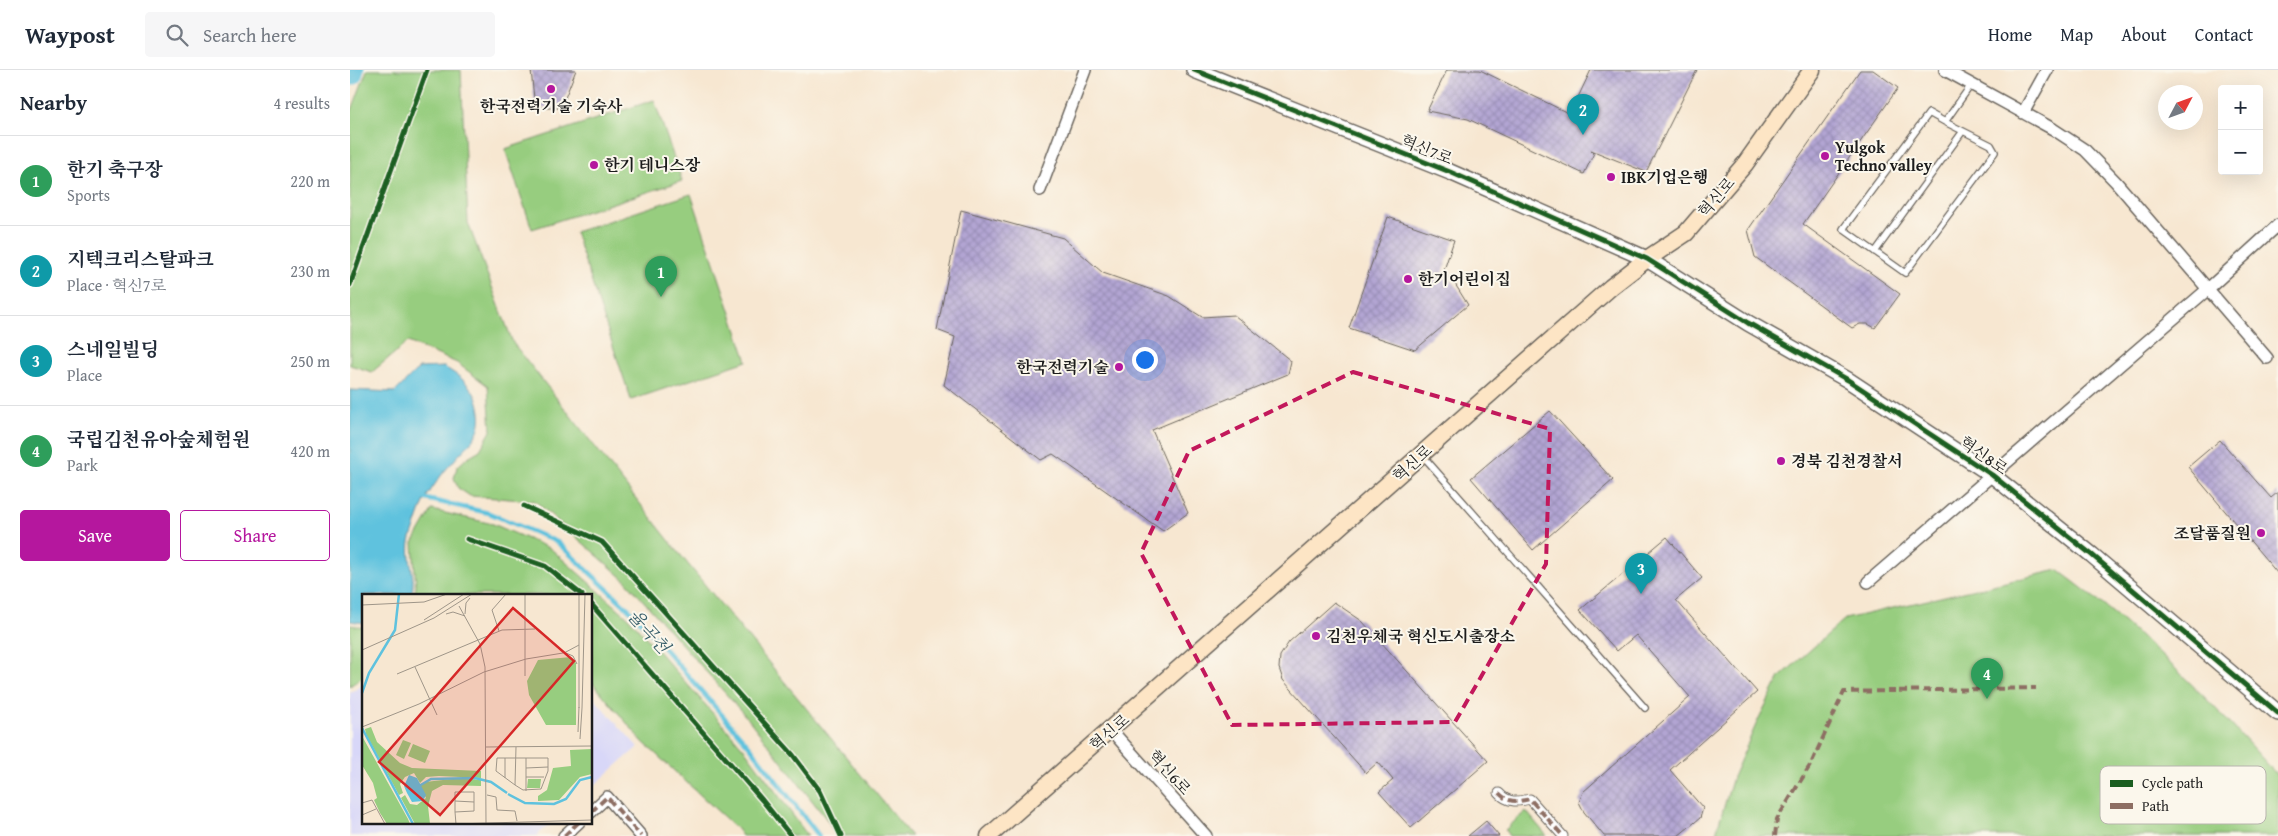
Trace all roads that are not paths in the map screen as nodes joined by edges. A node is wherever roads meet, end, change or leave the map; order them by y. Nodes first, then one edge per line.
1 (1085, 70) edge
2 (1194, 70) edge
3 (1812, 70) edge
4 (1945, 70) edge
5 (2047, 70) edge
6 (1971, 85) junction
7 (2024, 113) junction
8 (1945, 122) junction
9 (1963, 131) junction
10 (1040, 190) dead end
11 (2278, 225) edge
12 (1875, 252) junction
13 (1647, 259) junction
14 (2208, 289) junction
15 (2267, 358) dead end
16 (1422, 455) junction
17 (1992, 475) junction
18 (1868, 582) dead end
19 (1645, 708) dead end
20 (2278, 713) edge
21 (1111, 730) junction
22 (1499, 793) dead end
23 (592, 811) edge
24 (578, 824) edge
25 (564, 836) edge
26 (641, 836) edge
27 (989, 836) edge
28 (1206, 836) edge
29 (1563, 836) edge

1 - 10 street
2 - 13 street, 혁신7로
3 - 13 main road, 혁신로
4 - 6 street
5 - 7 street
6 - 7 street
6 - 8 lane
7 - 14 street
8 - 9 lane
8 - 12 lane
9 - 12 lane
9 - 12 lane
11 - 14 street
13 - 16 main road, 혁신로
13 - 17 street, 혁신8로
14 - 15 street
14 - 17 street
16 - 19 lane
16 - 21 main road, 혁신로
17 - 18 street
17 - 20 street, 혁신8로
21 - 27 main road, 혁신로
21 - 28 street, 혁신6로
22 - 29 street
23 - 26 street
24 - 25 street

